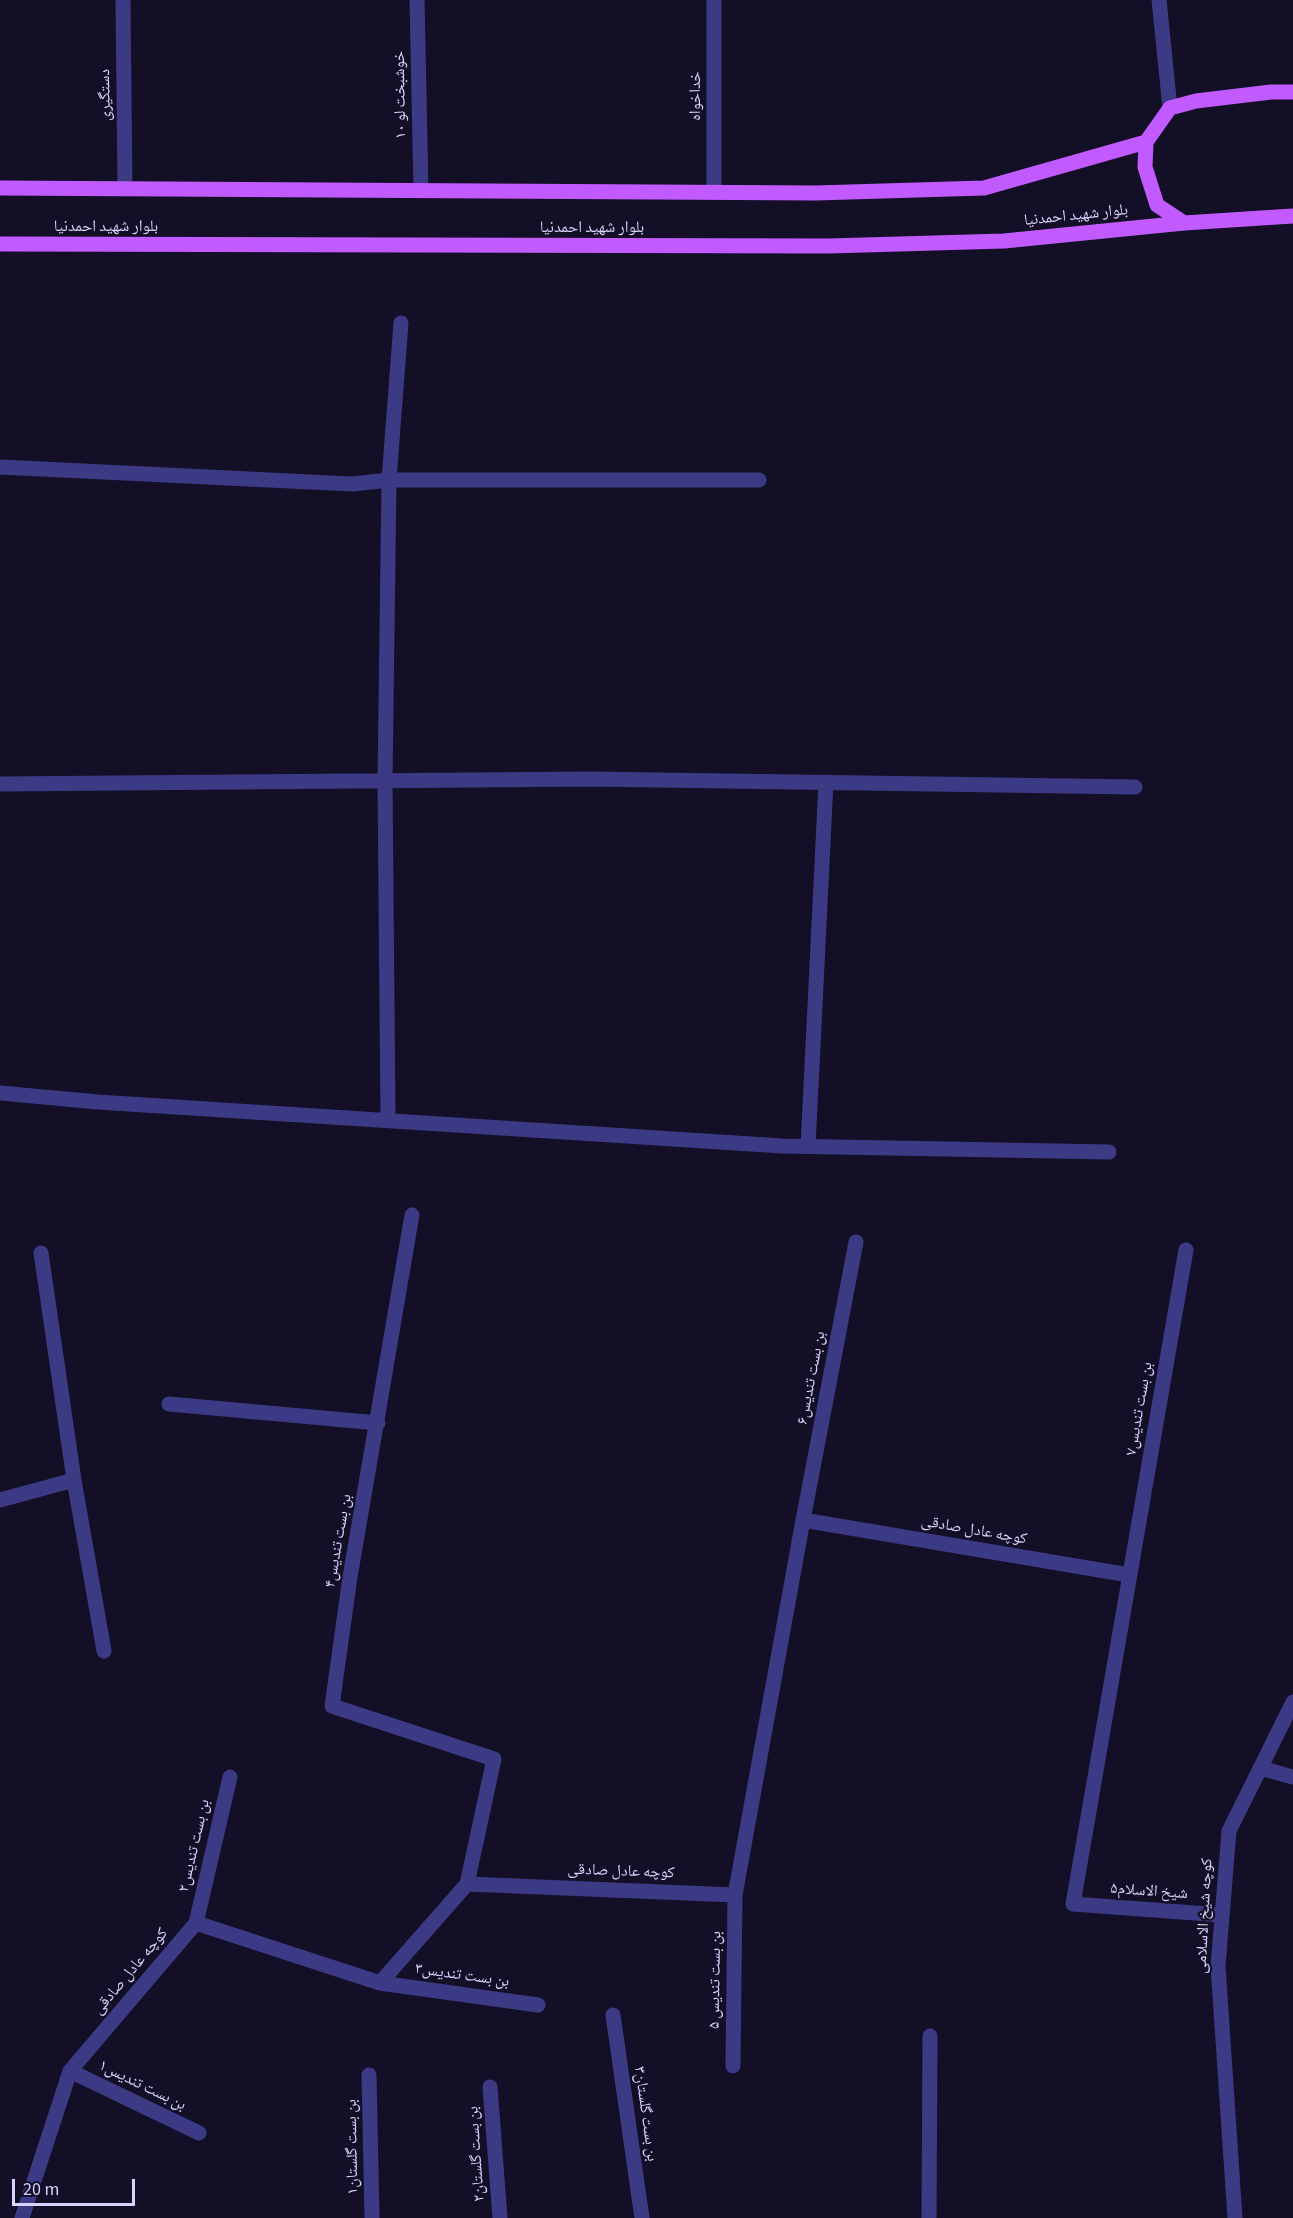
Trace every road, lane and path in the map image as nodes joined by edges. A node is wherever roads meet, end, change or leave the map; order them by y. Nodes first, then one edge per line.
1 (123, 0) edge
2 (417, 0) edge
3 (714, 0) edge
4 (1159, 0) edge
5 (1293, 92) edge
6 (1170, 108) junction
7 (1146, 142) junction
8 (0, 188) edge
9 (125, 189) junction
10 (420, 190) junction
11 (714, 192) junction
12 (1292, 219) edge
13 (1184, 223) junction
14 (0, 244) edge
15 (401, 323) dead end
16 (0, 467) edge
17 (389, 480) junction
18 (759, 480) dead end
19 (385, 781) junction
20 (826, 783) junction
21 (0, 784) edge
22 (1135, 787) dead end
23 (0, 1094) edge
24 (388, 1120) junction
25 (808, 1146) junction
26 (1109, 1152) dead end
27 (412, 1215) dead end
28 (856, 1242) dead end
29 (1186, 1250) dead end
30 (41, 1253) dead end
31 (170, 1404) dead end
32 (378, 1423) junction
33 (74, 1480) junction
34 (0, 1500) edge
35 (803, 1520) junction
36 (1129, 1575) junction
37 (104, 1651) dead end
38 (1293, 1702) edge
39 (1260, 1768) junction
40 (230, 1776) dead end
41 (1293, 1777) edge
42 (466, 1884) junction
43 (735, 1895) junction
44 (1073, 1904) joint
45 (1222, 1916) junction
46 (196, 1923) junction
47 (380, 1983) junction
48 (538, 2005) dead end
49 (613, 2015) dead end
50 (930, 2036) dead end
51 (733, 2066) dead end
52 (70, 2071) junction
53 (369, 2076) dead end
54 (490, 2087) dead end
55 (199, 2133) dead end
56 (22, 2218) edge
57 (372, 2218) edge
58 (500, 2218) edge
59 (642, 2218) edge
60 (929, 2218) edge
61 (1235, 2218) edge

1 - 9 street, دستگیری
2 - 10 street, خوشبخت لو ۱۰
3 - 11 street, خداخواه
4 - 6 street
5 - 6 main road
6 - 7 main road
7 - 11 main road
7 - 13 main road
8 - 9 main road
9 - 10 main road
10 - 11 main road
12 - 13 main road, بلوار شهید احمدنیا
13 - 14 main road, بلوار شهید احمدنیا
15 - 17 street
16 - 17 street
17 - 18 street
17 - 19 street
19 - 20 street
19 - 21 street
19 - 24 street
20 - 22 street
20 - 25 street
23 - 24 street
24 - 25 street
25 - 26 street
27 - 32 street, بن بست تندیس۴
28 - 35 street, بن بست تندیس۶
29 - 36 street, بن بست تندیس۷
30 - 33 street
31 - 32 street
32 - 42 street, بن بست تندیس۴
33 - 34 street
33 - 37 street
35 - 36 street, کوچه عادل صادقی
35 - 43 street
36 - 44 street, بن بست تندیس۷
38 - 39 street, کوچه شیخ الاسلامی
39 - 41 street
39 - 45 street, کوچه شیخ الاسلامی
40 - 46 street, بن بست تندیس۲
42 - 43 street, کوچه عادل صادقی
42 - 47 street
43 - 51 street, بن بست تندیس ۵
44 - 45 street, شیخ الاسلام۵
45 - 61 street, کوچه شیخ الاسلامی
46 - 47 street
46 - 52 street, کوچه عادل صادقی
47 - 48 street, بن بست تندیس۳
49 - 59 street, بن بست گلستان۳
50 - 60 street
52 - 55 street, بن بست تندیس۱
52 - 56 street, کوچه عادل صادقی
53 - 57 street, بن بست گلستان۱
54 - 58 street, بن بست گلستان۲

